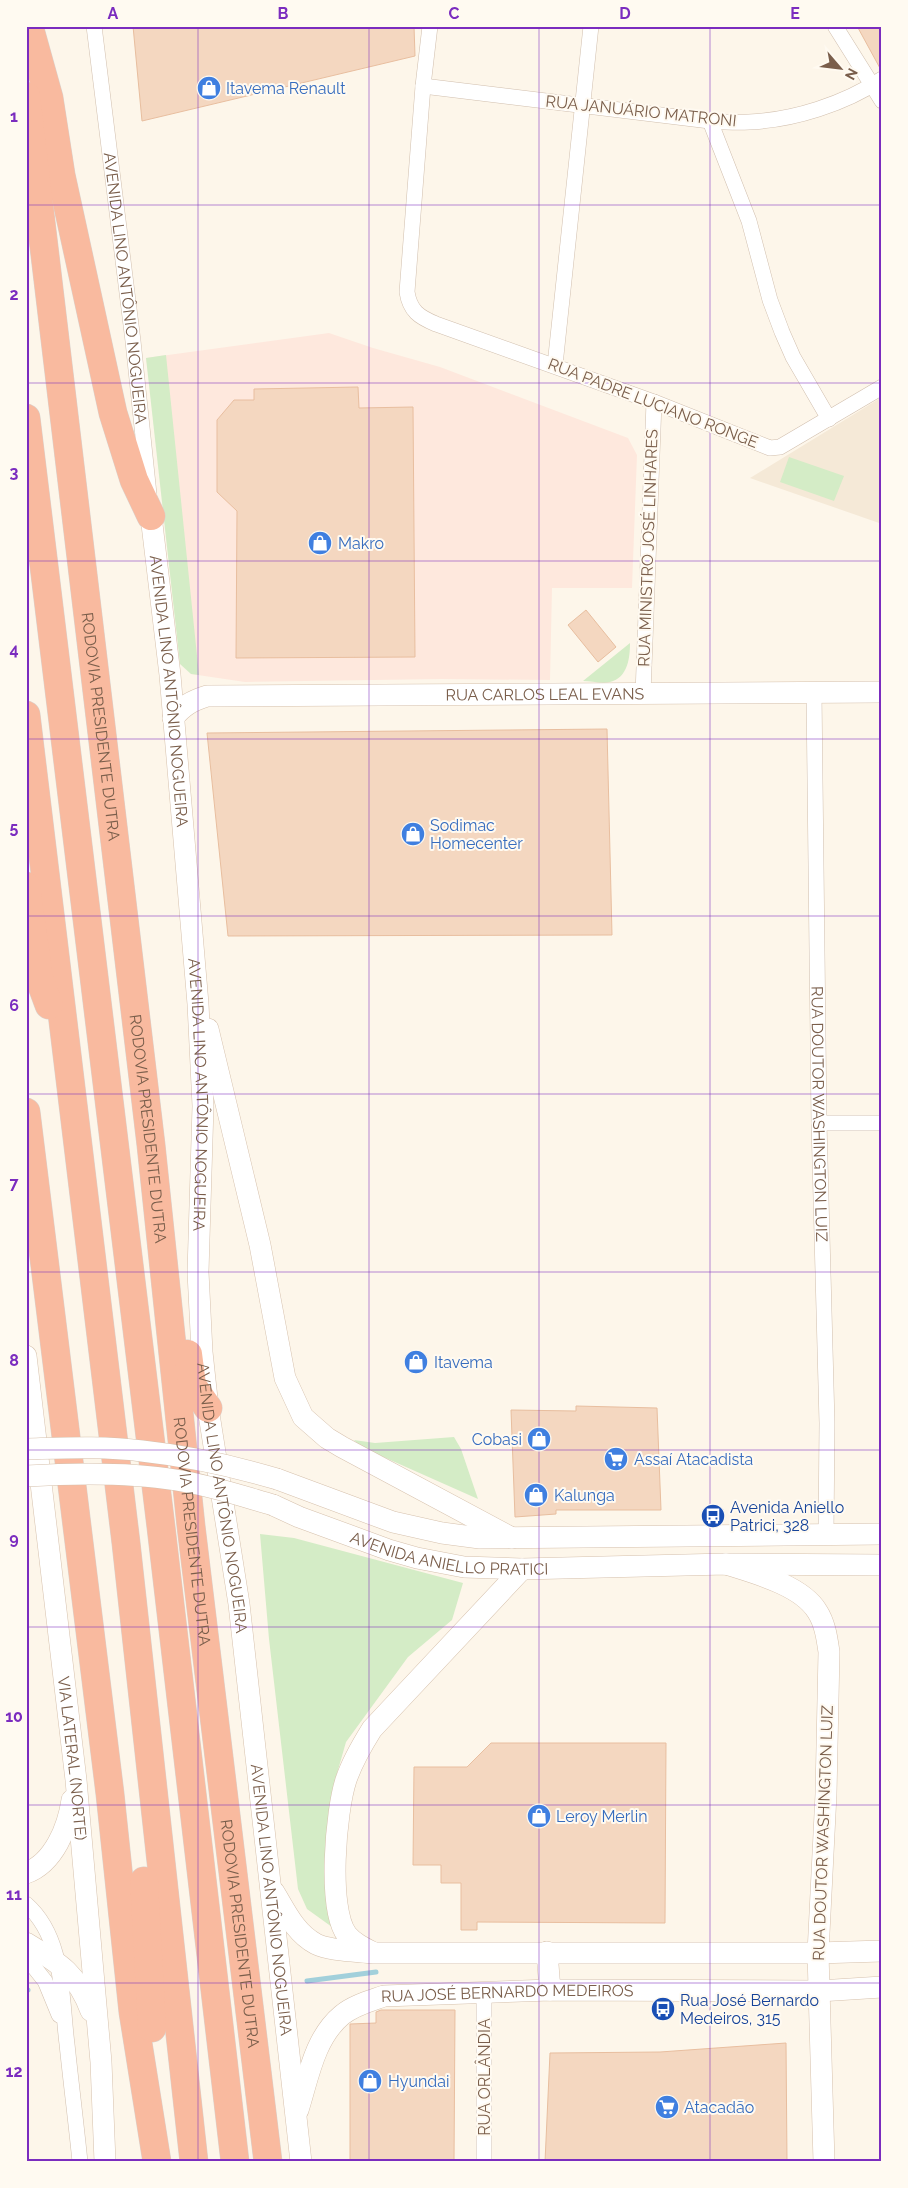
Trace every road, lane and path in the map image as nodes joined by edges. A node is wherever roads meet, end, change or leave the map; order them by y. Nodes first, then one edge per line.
1 (29, 26) edge
2 (94, 26) edge
3 (430, 26) edge
4 (590, 26) edge
5 (835, 26) edge
6 (877, 82) edge
7 (423, 86) junction
8 (26, 96) edge
9 (882, 101) edge
10 (582, 106) junction
11 (710, 121) junction
12 (555, 365) junction
13 (882, 387) edge
14 (654, 402) junction
15 (26, 418) edge
16 (829, 419) junction
17 (151, 516) junction
18 (170, 675) junction
19 (882, 692) edge
20 (814, 693) junction
21 (643, 694) junction
22 (207, 696) junction
23 (26, 715) edge
24 (173, 718) junction
25 (26, 886) edge
26 (198, 1004) junction
27 (67, 1054) junction
28 (26, 1112) edge
29 (819, 1123) junction
30 (882, 1123) edge
31 (150, 1144) junction
32 (26, 1356) edge
33 (28, 1371) edge
34 (208, 1408) junction
35 (26, 1449) edge
36 (26, 1476) edge
37 (882, 1534) edge
38 (826, 1535) junction
39 (512, 1538) junction
40 (126, 1543) junction
41 (726, 1564) junction
42 (882, 1565) edge
43 (522, 1569) junction
44 (76, 1780) junction
45 (26, 1873) edge
46 (270, 1884) junction
47 (26, 1904) edge
48 (26, 1943) edge
49 (882, 1951) edge
50 (547, 1952) junction
51 (374, 1953) junction
52 (818, 1953) junction
53 (26, 1957) edge
54 (58, 1963) junction
55 (882, 1988) edge
56 (550, 1990) junction
57 (819, 1991) junction
58 (484, 1992) junction
59 (133, 2012) junction
60 (66, 2040) junction
61 (101, 2062) junction
62 (296, 2118) junction
63 (80, 2162) edge
64 (105, 2162) edge
65 (141, 2162) edge
66 (158, 2162) edge
67 (194, 2162) edge
68 (235, 2162) edge
69 (268, 2162) edge
70 (301, 2162) edge
71 (484, 2162) edge
72 (824, 2162) edge

1 - 17 highway
2 - 17 street, AVENIDA LINO ANTÔNIO NOGUEIRA
3 - 7 street
4 - 10 street
5 - 6 street
6 - 9 street
6 - 11 street, RUA JANUÁRIO MATRONI
7 - 10 street, RUA JANUÁRIO MATRONI
7 - 12 street, RUA PADRE LUCIANO RONGE
8 - 31 highway, RODOVIA PRESIDENTE DUTRA
10 - 11 street, RUA JANUÁRIO MATRONI
10 - 12 street
11 - 16 street
12 - 14 street, RUA PADRE LUCIANO RONGE
13 - 16 street, RUA PADRE LUCIANO RONGE
14 - 16 street, RUA PADRE LUCIANO RONGE
14 - 21 street, RUA MINISTRO JOSÉ LINHARES
15 - 68 highway, RODOVIA PRESIDENTE DUTRA
17 - 18 main road, AVENIDA LINO ANTÔNIO NOGUEIRA
18 - 22 main road, RUA CARLOS LEAL EVANS
18 - 24 main road, AVENIDA LINO ANTÔNIO NOGUEIRA
19 - 20 main road, RUA CARLOS LEAL EVANS
20 - 21 main road, RUA CARLOS LEAL EVANS
20 - 29 street, RUA DOUTOR WASHINGTON LUIZ
21 - 22 main road, RUA CARLOS LEAL EVANS
22 - 24 main road, RUA CARLOS LEAL EVANS
23 - 27 highway
24 - 26 main road, AVENIDA LINO ANTÔNIO NOGUEIRA
25 - 27 highway
26 - 34 main road, AVENIDA LINO ANTÔNIO NOGUEIRA
26 - 39 main road
27 - 40 highway
28 - 59 highway
29 - 30 street
29 - 38 street, RUA DOUTOR WASHINGTON LUIZ
31 - 34 highway
31 - 69 highway, RODOVIA PRESIDENTE DUTRA
32 - 33 main road, VIA LATERAL (NORTE)
33 - 44 main road, VIA LATERAL (NORTE)
34 - 46 main road, AVENIDA LINO ANTÔNIO NOGUEIRA
35 - 39 main road, AVENIDA ANIELLO PRATICI, bridge
36 - 43 main road, AVENIDA ANIELLO PRATICI, bridge
37 - 38 main road, AVENIDA ANIELLO PRATICI
38 - 39 main road, AVENIDA ANIELLO PRATICI
40 - 66 highway
40 - 67 highway
41 - 42 main road, AVENIDA ANIELLO PRATICI
41 - 43 main road, AVENIDA ANIELLO PRATICI
41 - 52 main road, RUA DOUTOR WASHINGTON LUIZ
43 - 51 main road
44 - 45 main road
44 - 61 main road, VIA LATERAL (NORTE)
46 - 51 main road
46 - 62 main road, AVENIDA LINO ANTÔNIO NOGUEIRA
47 - 54 street
48 - 54 main road
49 - 52 main road
50 - 51 main road
50 - 52 main road
50 - 56 main road
52 - 57 main road, RUA DOUTOR WASHINGTON LUIZ
53 - 60 street
54 - 60 street
54 - 61 main road
55 - 57 main road, RUA JOSÉ BERNARDO MEDEIROS
56 - 57 main road, RUA JOSÉ BERNARDO MEDEIROS
56 - 58 main road, RUA JOSÉ BERNARDO MEDEIROS
57 - 72 main road, RUA DOUTOR WASHINGTON LUIZ
58 - 62 main road, RUA JOSÉ BERNARDO MEDEIROS
58 - 71 street, RUA ORLÂNDIA
59 - 65 highway
59 - 66 highway
60 - 63 street
61 - 64 main road, VIA LATERAL (NORTE)
62 - 70 main road, AVENIDA LINO ANTÔNIO NOGUEIRA

